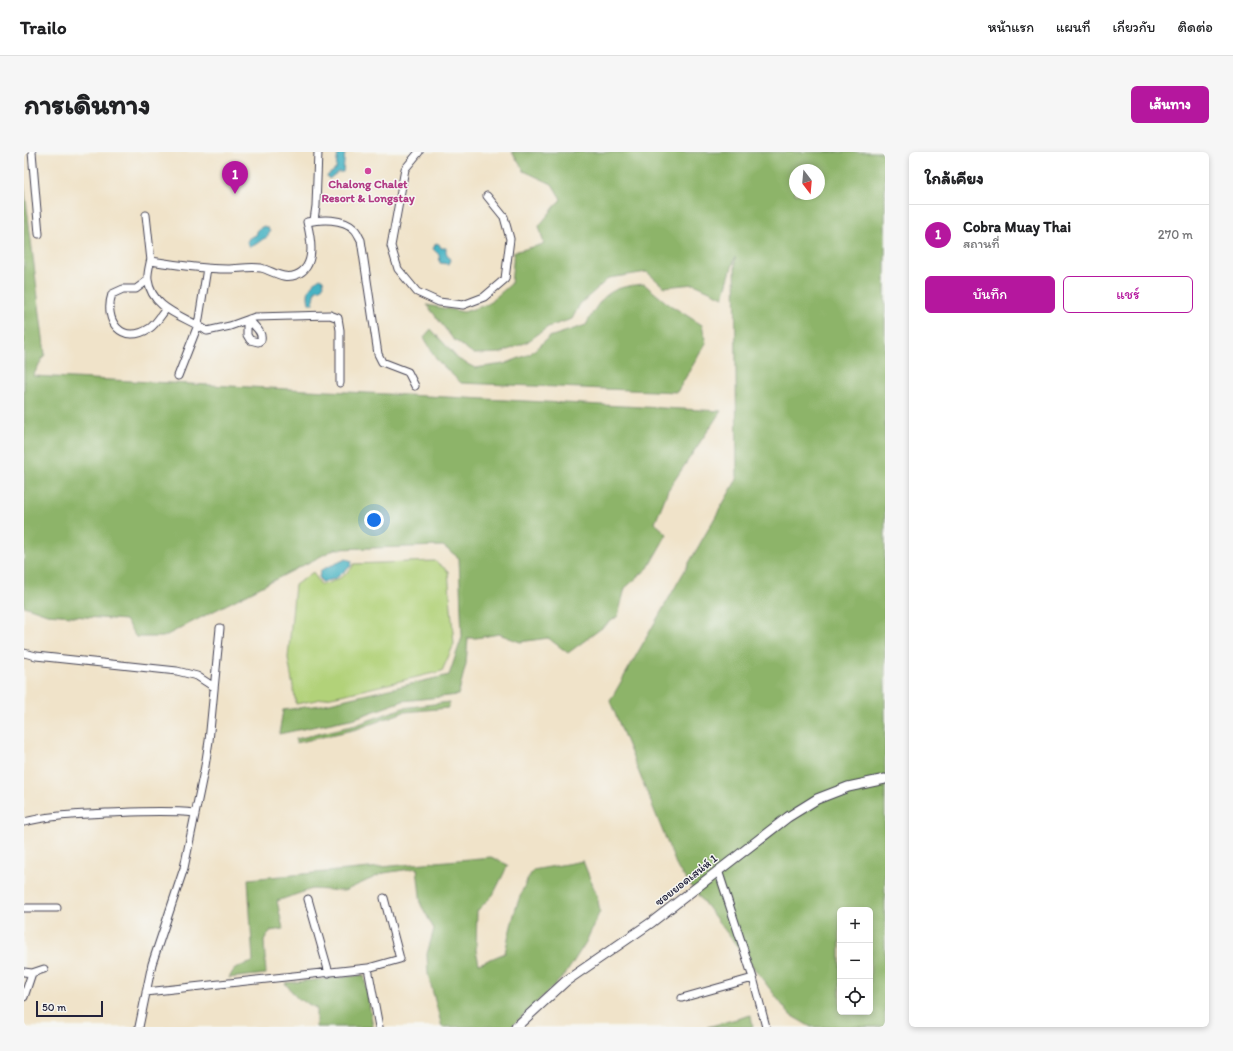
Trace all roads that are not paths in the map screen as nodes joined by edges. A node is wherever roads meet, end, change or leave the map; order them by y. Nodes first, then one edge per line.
1 (32, 152) edge
2 (318, 152) edge
3 (419, 152) edge
4 (487, 196) dead end
5 (146, 215) dead end
6 (314, 220) junction
7 (39, 234) dead end
8 (151, 258) junction
9 (207, 268) junction
10 (148, 280) junction
11 (166, 309) junction
12 (198, 325) junction
13 (178, 376) dead end
14 (340, 383) dead end
15 (415, 386) dead end
16 (220, 628) dead end
17 (24, 653) edge
18 (214, 688) junction
19 (885, 779) edge
20 (195, 813) junction
21 (24, 822) edge
22 (718, 870) junction
23 (384, 898) dead end
24 (308, 899) dead end
25 (24, 908) edge
26 (57, 908) dead end
27 (368, 968) junction
28 (44, 969) dead end
29 (24, 972) edge
30 (32, 973) junction
31 (329, 973) junction
32 (753, 978) junction
33 (146, 992) junction
34 (24, 997) edge
35 (682, 998) dead end
36 (139, 1027) edge
37 (379, 1027) edge
38 (516, 1027) edge
39 (766, 1027) edge

1 - 7 street
2 - 6 street
3 - 4 street
5 - 8 street
6 - 9 street
6 - 15 street
8 - 9 street
8 - 10 street
9 - 12 street
10 - 11 street
10 - 11 street
11 - 12 street
12 - 13 street
12 - 14 street
16 - 18 street
17 - 18 street
18 - 20 street
19 - 22 street, ซอยยอดเสน่ห์ 1
20 - 21 street
20 - 33 street
22 - 32 street
22 - 38 street, ซอยยอดเสน่ห์ 1
23 - 27 street
24 - 31 street
25 - 26 street
27 - 31 street
27 - 37 street
28 - 30 street
29 - 30 street
30 - 34 street
31 - 33 street
32 - 35 street
32 - 39 street
33 - 36 street

